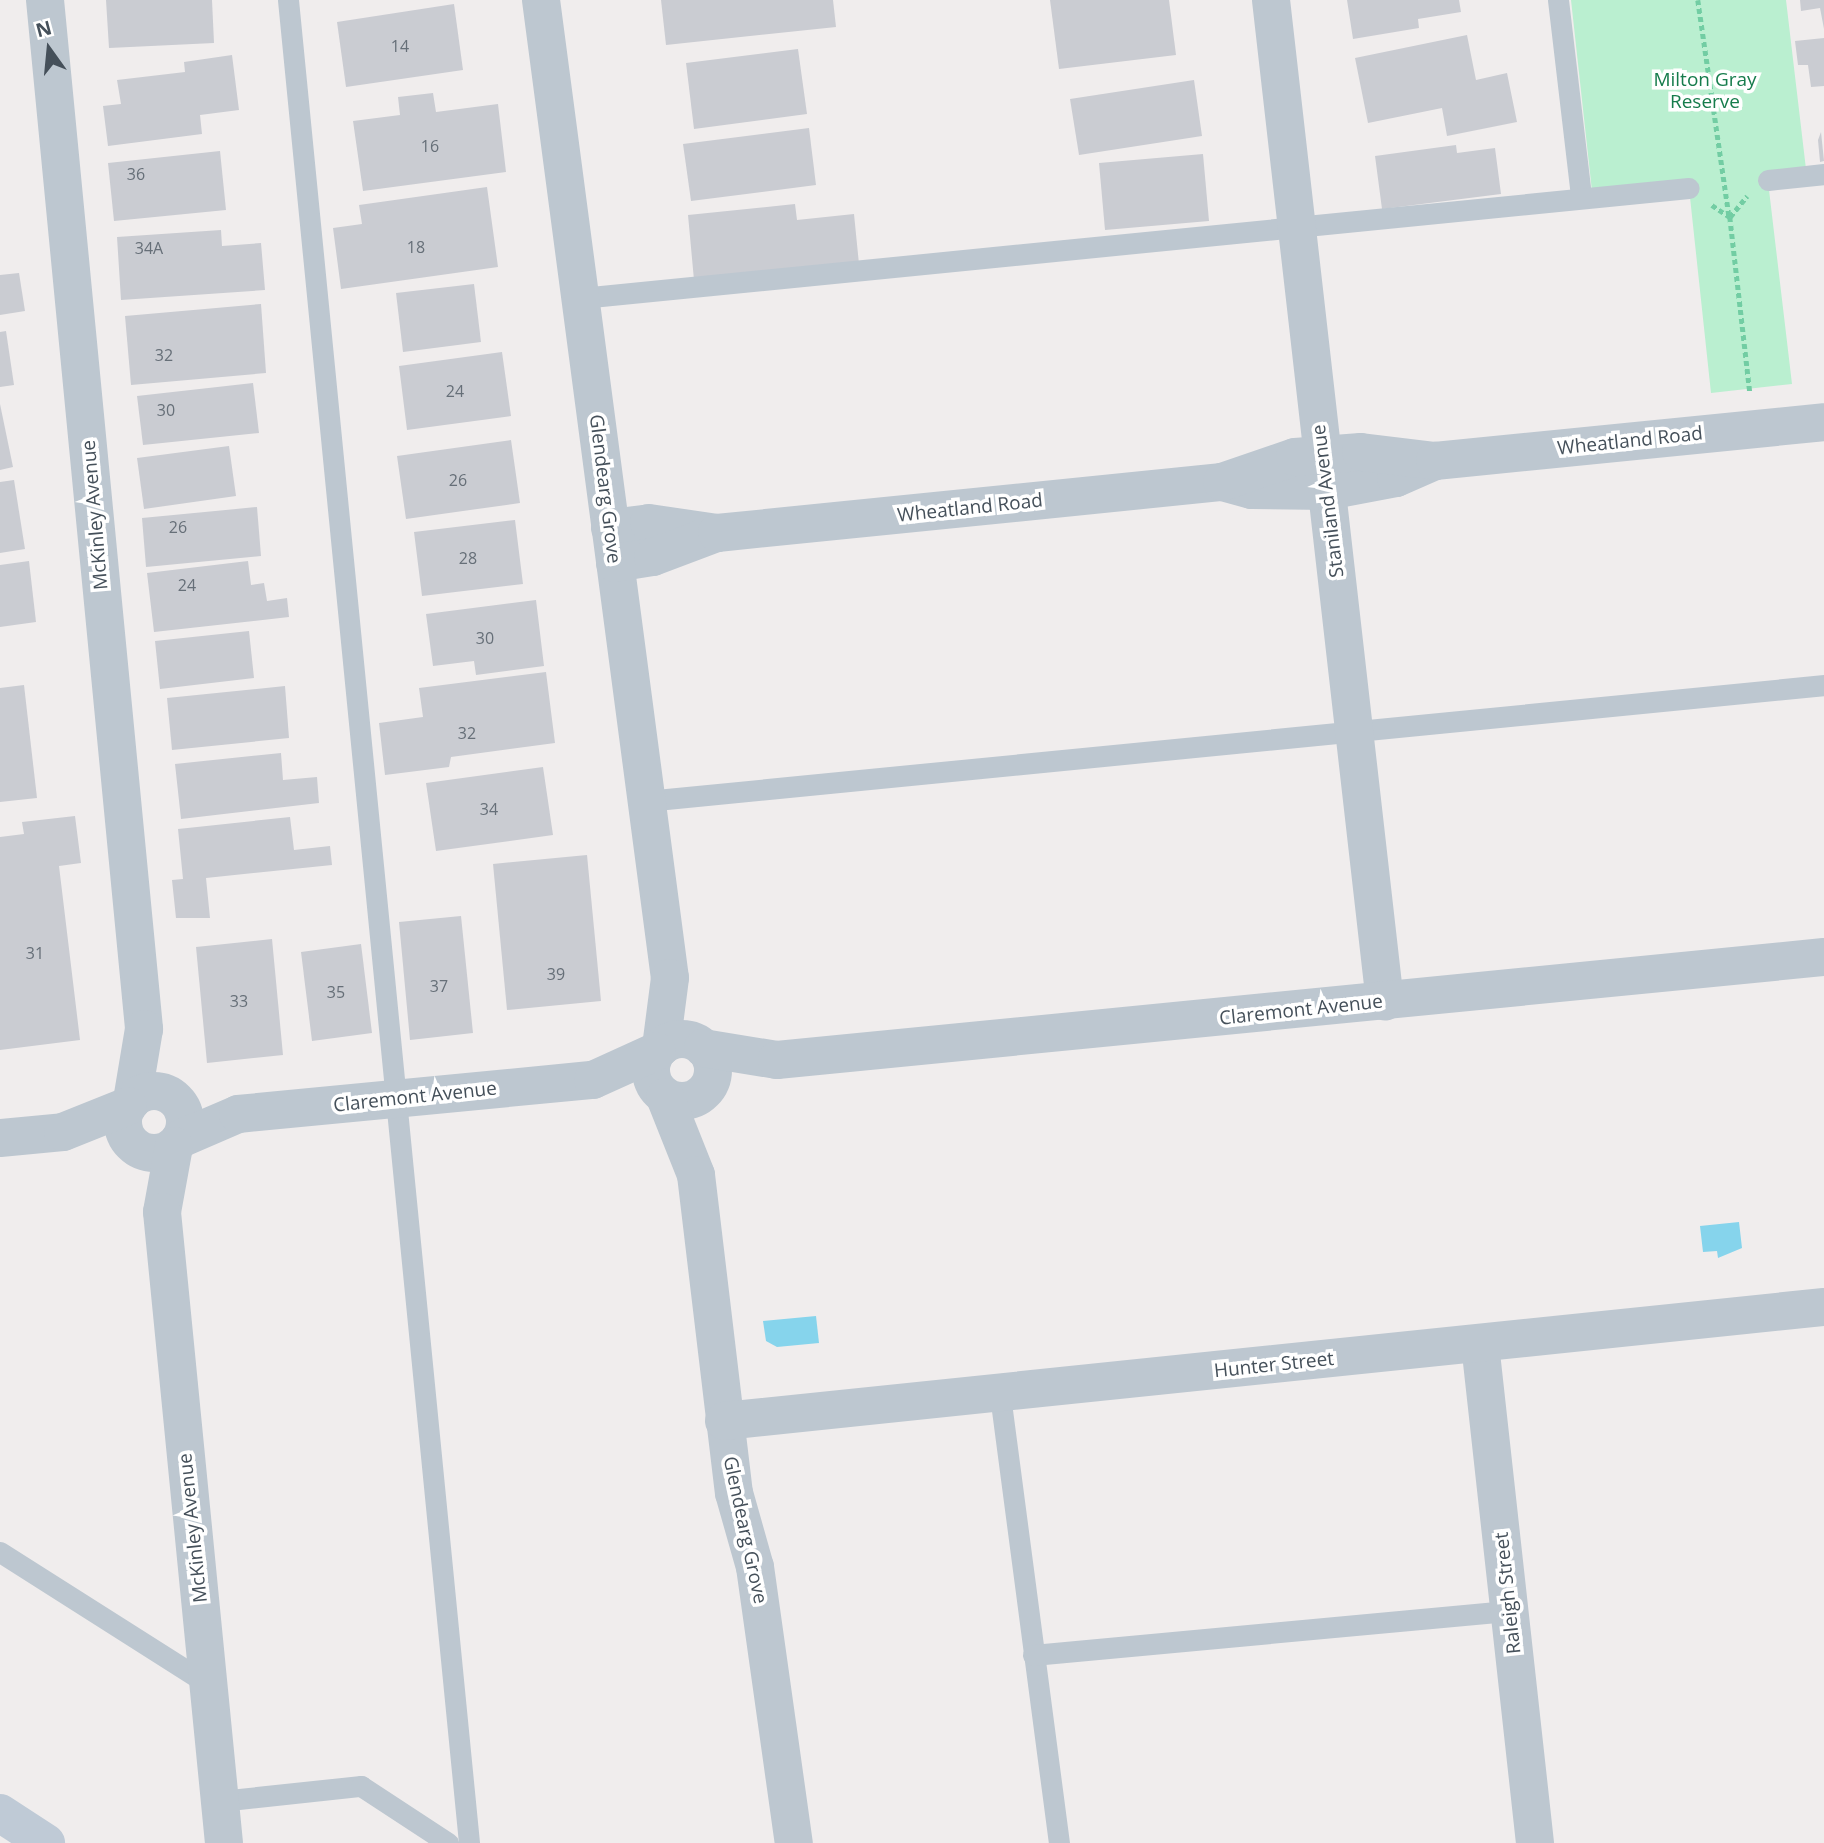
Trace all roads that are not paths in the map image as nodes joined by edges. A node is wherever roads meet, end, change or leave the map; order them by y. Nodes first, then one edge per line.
1 (46, 0) edge
2 (288, 0) edge
3 (541, 0) edge
4 (1271, 0) edge
5 (1558, 0) edge
6 (1824, 174) edge
7 (1768, 180) dead end
8 (1689, 188) road end
9 (1581, 197) junction
10 (1297, 227) junction
11 (581, 298) junction
12 (1824, 422) edge
13 (1325, 472) junction
14 (612, 545) junction
15 (1824, 685) edge
16 (1355, 733) junction
17 (646, 801) junction
18 (1824, 957) edge
19 (1385, 1002) junction
20 (144, 1029) junction
21 (689, 1061) junction
22 (593, 1080) junction
23 (662, 1094) junction
24 (396, 1098) junction
25 (173, 1099) junction
26 (130, 1103) junction
27 (238, 1114) junction
28 (63, 1132) junction
29 (0, 1138) edge
30 (177, 1143) junction
31 (133, 1145) junction
32 (696, 1175) junction
33 (162, 1212) junction
34 (1824, 1307) edge
35 (1480, 1344) junction
36 (1000, 1395) junction
37 (724, 1421) junction
38 (0, 1552) edge
39 (1510, 1611) junction
40 (1033, 1655) junction
41 (208, 1684) junction
42 (220, 1801) junction
43 (0, 1813) edge
44 (46, 1843) edge
45 (224, 1843) edge
46 (448, 1843) edge
47 (469, 1843) edge
48 (794, 1843) edge
49 (1059, 1843) edge
50 (1535, 1843) edge

1 - 20 street, McKinley Avenue
2 - 24 lane
3 - 11 street, Glendearg Grove
4 - 10 street, Staniland Avenue
5 - 9 lane
6 - 7 lane
8 - 9 lane
9 - 10 lane
10 - 11 lane
10 - 13 street, Staniland Avenue
11 - 14 street, Glendearg Grove
12 - 13 street, Wheatland Road
13 - 14 street, Wheatland Road
13 - 16 street, Staniland Avenue
14 - 17 street, Glendearg Grove
15 - 16 lane
16 - 17 lane
16 - 19 street, Staniland Avenue
17 - 21 street, Glendearg Grove
18 - 19 street, Claremont Avenue
19 - 21 street, Claremont Avenue
20 - 25 street, McKinley Avenue
20 - 26 street, McKinley Avenue
21 - 22 street, Claremont Avenue
21 - 23 street, Claremont Avenue
21 - 32 street, Glendearg Grove
22 - 23 street, Claremont Avenue
22 - 24 street, Claremont Avenue
23 - 32 street, Glendearg Grove
24 - 27 street, Claremont Avenue
24 - 47 lane
25 - 26 street
25 - 27 street, Claremont Avenue
25 - 30 street
26 - 28 street
26 - 31 street
27 - 30 street, Claremont Avenue
28 - 29 street
28 - 31 street
30 - 31 street
30 - 33 street, McKinley Avenue
31 - 33 street, McKinley Avenue
32 - 37 street, Glendearg Grove
33 - 41 street, McKinley Avenue
34 - 35 street, Hunter Street
35 - 36 street, Hunter Street
35 - 39 street, Raleigh Street
36 - 37 street, Hunter Street
36 - 40 lane
37 - 48 street, Glendearg Grove
38 - 41 lane
39 - 40 lane
39 - 50 street, Raleigh Street
40 - 49 lane
41 - 42 street, McKinley Avenue
42 - 45 street, McKinley Avenue
42 - 46 lane
43 - 44 street

